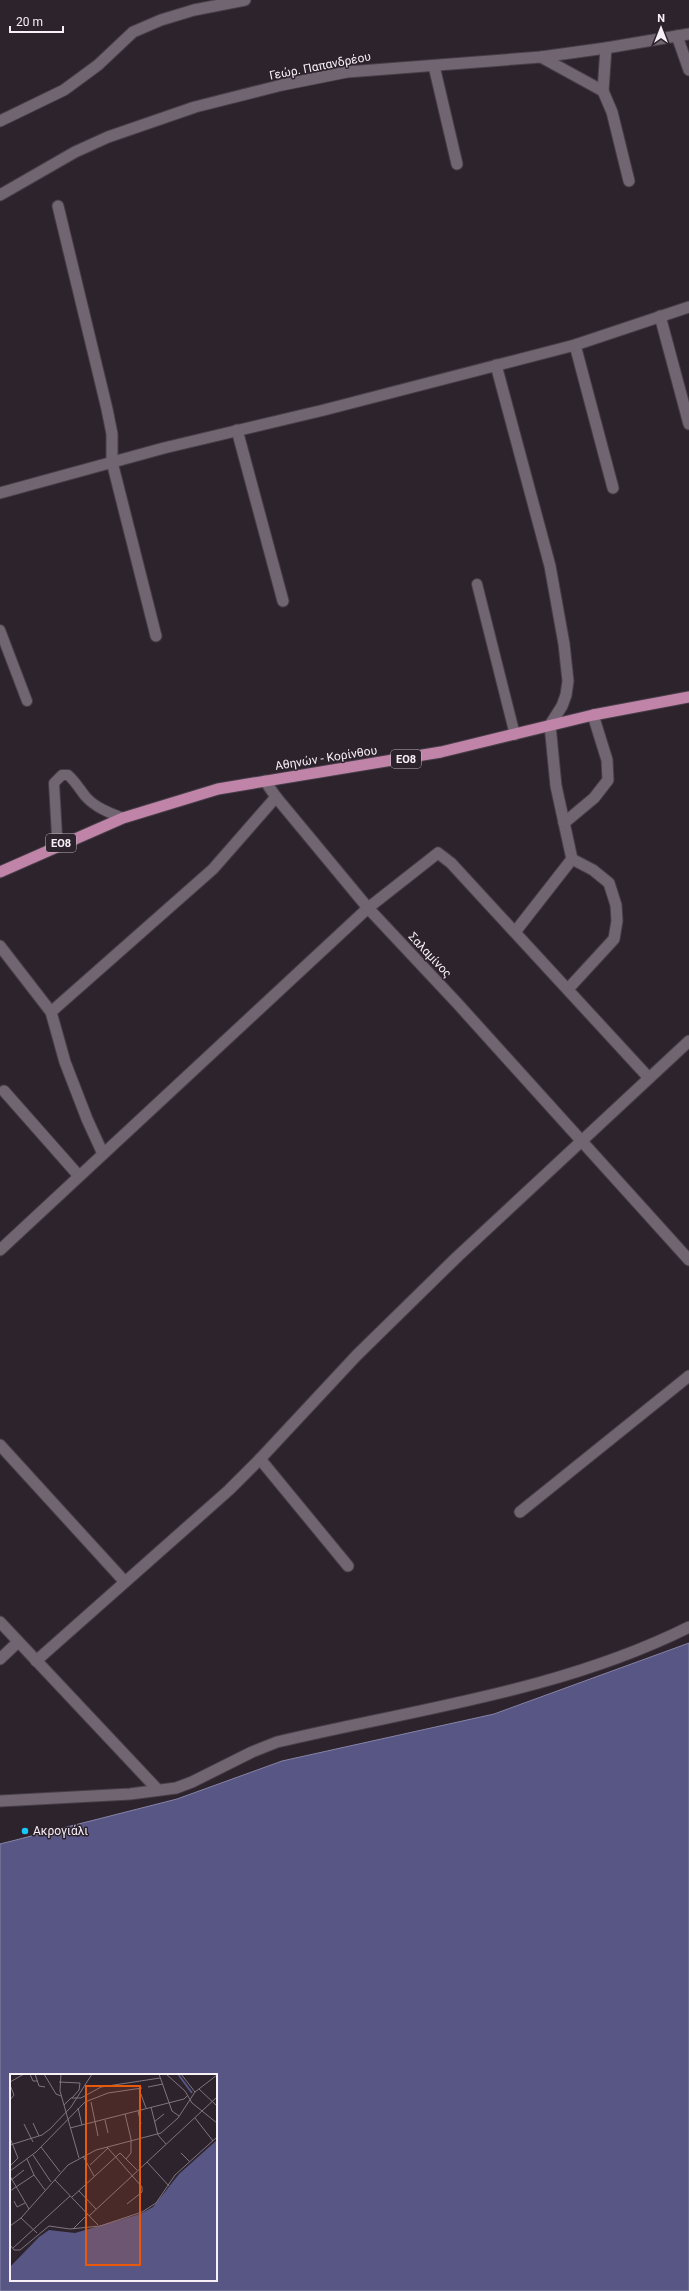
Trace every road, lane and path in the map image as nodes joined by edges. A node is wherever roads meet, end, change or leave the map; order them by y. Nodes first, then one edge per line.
1 (245, 0) edge
2 (689, 34) edge
3 (677, 36) junction
4 (606, 48) junction
5 (541, 56) junction
6 (434, 66) junction
7 (689, 70) edge
8 (603, 91) junction
9 (0, 121) edge
10 (457, 164) dead end
11 (629, 181) dead end
12 (0, 195) edge
13 (58, 206) dead end
14 (689, 306) edge
15 (660, 316) junction
16 (575, 345) junction
17 (496, 365) junction
18 (689, 424) edge
19 (237, 430) junction
20 (112, 462) junction
21 (613, 488) dead end
22 (0, 493) edge
23 (476, 584) dead end
24 (283, 601) dead end
25 (0, 630) edge
26 (156, 636) dead end
27 (689, 697) edge
28 (27, 701) dead end
29 (593, 715) junction
30 (550, 725) junction
31 (515, 735) junction
32 (265, 781) junction
33 (276, 797) junction
34 (123, 818) junction
35 (564, 823) junction
36 (54, 846) junction
37 (572, 859) junction
38 (0, 872) edge
39 (368, 908) junction
40 (515, 932) junction
41 (0, 946) edge
42 (568, 989) junction
43 (51, 1012) junction
44 (689, 1041) edge
45 (649, 1078) junction
46 (4, 1091) dead end
47 (581, 1141) junction
48 (103, 1154) junction
49 (79, 1176) junction
50 (0, 1250) edge
51 (689, 1260) edge
52 (689, 1376) edge
53 (0, 1445) edge
54 (260, 1459) junction
55 (520, 1512) dead end
56 (348, 1566) dead end
57 (125, 1582) junction
58 (0, 1622) edge
59 (689, 1627) edge
60 (18, 1642) junction
61 (0, 1659) edge
62 (36, 1661) junction
63 (158, 1790) junction
64 (0, 1801) edge

1 - 9 street
2 - 3 street, Γεώρ. Παπανδρέου
3 - 4 street, Γεώρ. Παπανδρέου
3 - 7 street
4 - 5 street, Γεώρ. Παπανδρέου
4 - 8 street
5 - 6 street, Γεώρ. Παπανδρέου
5 - 8 street
6 - 10 street
6 - 12 street, Γεώρ. Παπανδρέου
8 - 11 street
13 - 20 street
14 - 15 street
15 - 16 street
15 - 18 street
16 - 17 street
16 - 21 street
17 - 19 street
17 - 30 street
19 - 20 street
19 - 24 street
20 - 22 street
20 - 26 street
23 - 31 lane
25 - 28 lane
27 - 29 main road, Αθηνών - Κορίνθου / ΕΟ8
29 - 30 main road, Αθηνών - Κορίνθου / ΕΟ8
29 - 35 street
30 - 31 main road, Αθηνών - Κορίνθου / ΕΟ8
30 - 35 street
31 - 32 main road, Αθηνών - Κορίνθου / ΕΟ8
32 - 33 street, Σαλαμίνος
32 - 34 main road, Αθηνών - Κορίνθου / ΕΟ8
33 - 39 street, Σαλαμίνος
33 - 43 street
34 - 36 main road, Αθηνών - Κορίνθου / ΕΟ8
34 - 36 lane
35 - 37 street
36 - 38 main road, Αθηνών - Κορίνθου / ΕΟ8
37 - 40 street
37 - 42 street
39 - 40 street
39 - 47 street, Σαλαμίνος
39 - 48 street
40 - 42 street
41 - 43 street
42 - 45 street
43 - 48 street
44 - 45 street
45 - 47 street
46 - 49 street
47 - 51 street, Σαλαμίνος
47 - 54 street
48 - 49 street
49 - 50 street
52 - 55 street
53 - 57 street
54 - 56 street
54 - 57 street
57 - 62 street
58 - 60 street
59 - 63 street
60 - 61 street
60 - 62 street
62 - 63 street
63 - 64 street

